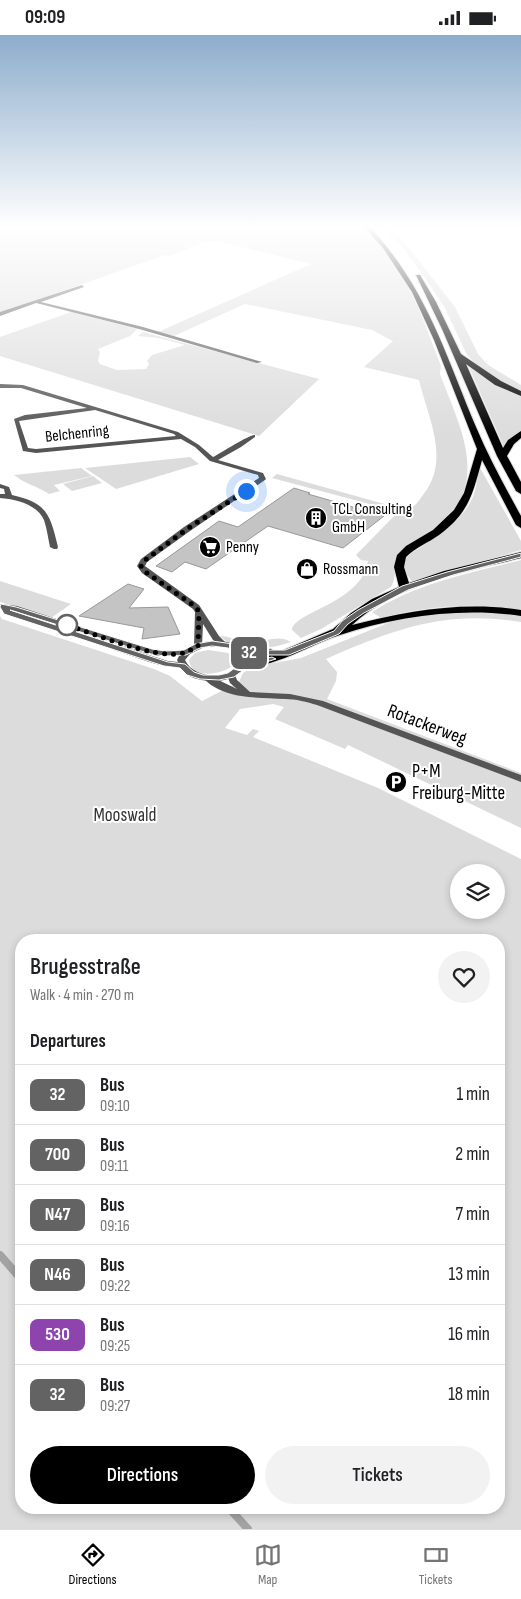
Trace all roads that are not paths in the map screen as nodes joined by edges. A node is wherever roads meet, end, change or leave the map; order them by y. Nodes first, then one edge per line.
1 (55, 296) edge
2 (418, 296) edge
3 (429, 296) edge
4 (37, 302) junction
5 (0, 314) edge
6 (458, 355) junction
7 (259, 362) dead end
8 (0, 386) edge
9 (521, 394) edge
10 (94, 409) junction
11 (521, 434) edge
12 (253, 436) dead end
13 (182, 437) junction
14 (481, 449) junction
15 (502, 456) junction
16 (212, 460) junction
17 (0, 486) edge
18 (521, 491) edge
19 (0, 496) edge
20 (9, 496) junction
21 (521, 525) edge
22 (54, 547) dead end
23 (521, 555) edge
24 (405, 588) junction
25 (0, 607) edge
26 (199, 612) junction
27 (521, 613) edge
28 (336, 632) junction
29 (223, 644) junction
30 (198, 646) junction
31 (241, 652) junction
32 (186, 653) junction
33 (286, 653) junction
34 (182, 665) junction
35 (243, 666) junction
36 (231, 675) junction
37 (207, 678) junction
38 (249, 696) junction
39 (521, 779) edge

1 - 4 street
2 - 14 highway
3 - 6 highway
4 - 5 street
4 - 7 street
6 - 9 highway
6 - 15 highway
8 - 10 street
10 - 13 street
10 - 13 street, Belchenring
11 - 15 highway
12 - 16 street
13 - 16 street
14 - 21 highway
14 - 24 highway
15 - 18 highway
16 - 26 street
17 - 20 street
19 - 20 street
20 - 22 street
23 - 24 highway
24 - 28 highway
25 - 32 street
25 - 34 street, Rotackerweg
26 - 29 street
26 - 30 street
27 - 28 highway
28 - 33 highway
29 - 30 street
29 - 31 street
30 - 32 street
31 - 33 highway
31 - 35 street
32 - 34 street
33 - 35 highway
34 - 37 street, Rotackerweg
35 - 36 street
36 - 37 street
36 - 38 street
37 - 38 street, Rotackerweg
38 - 39 street, Rotackerweg

